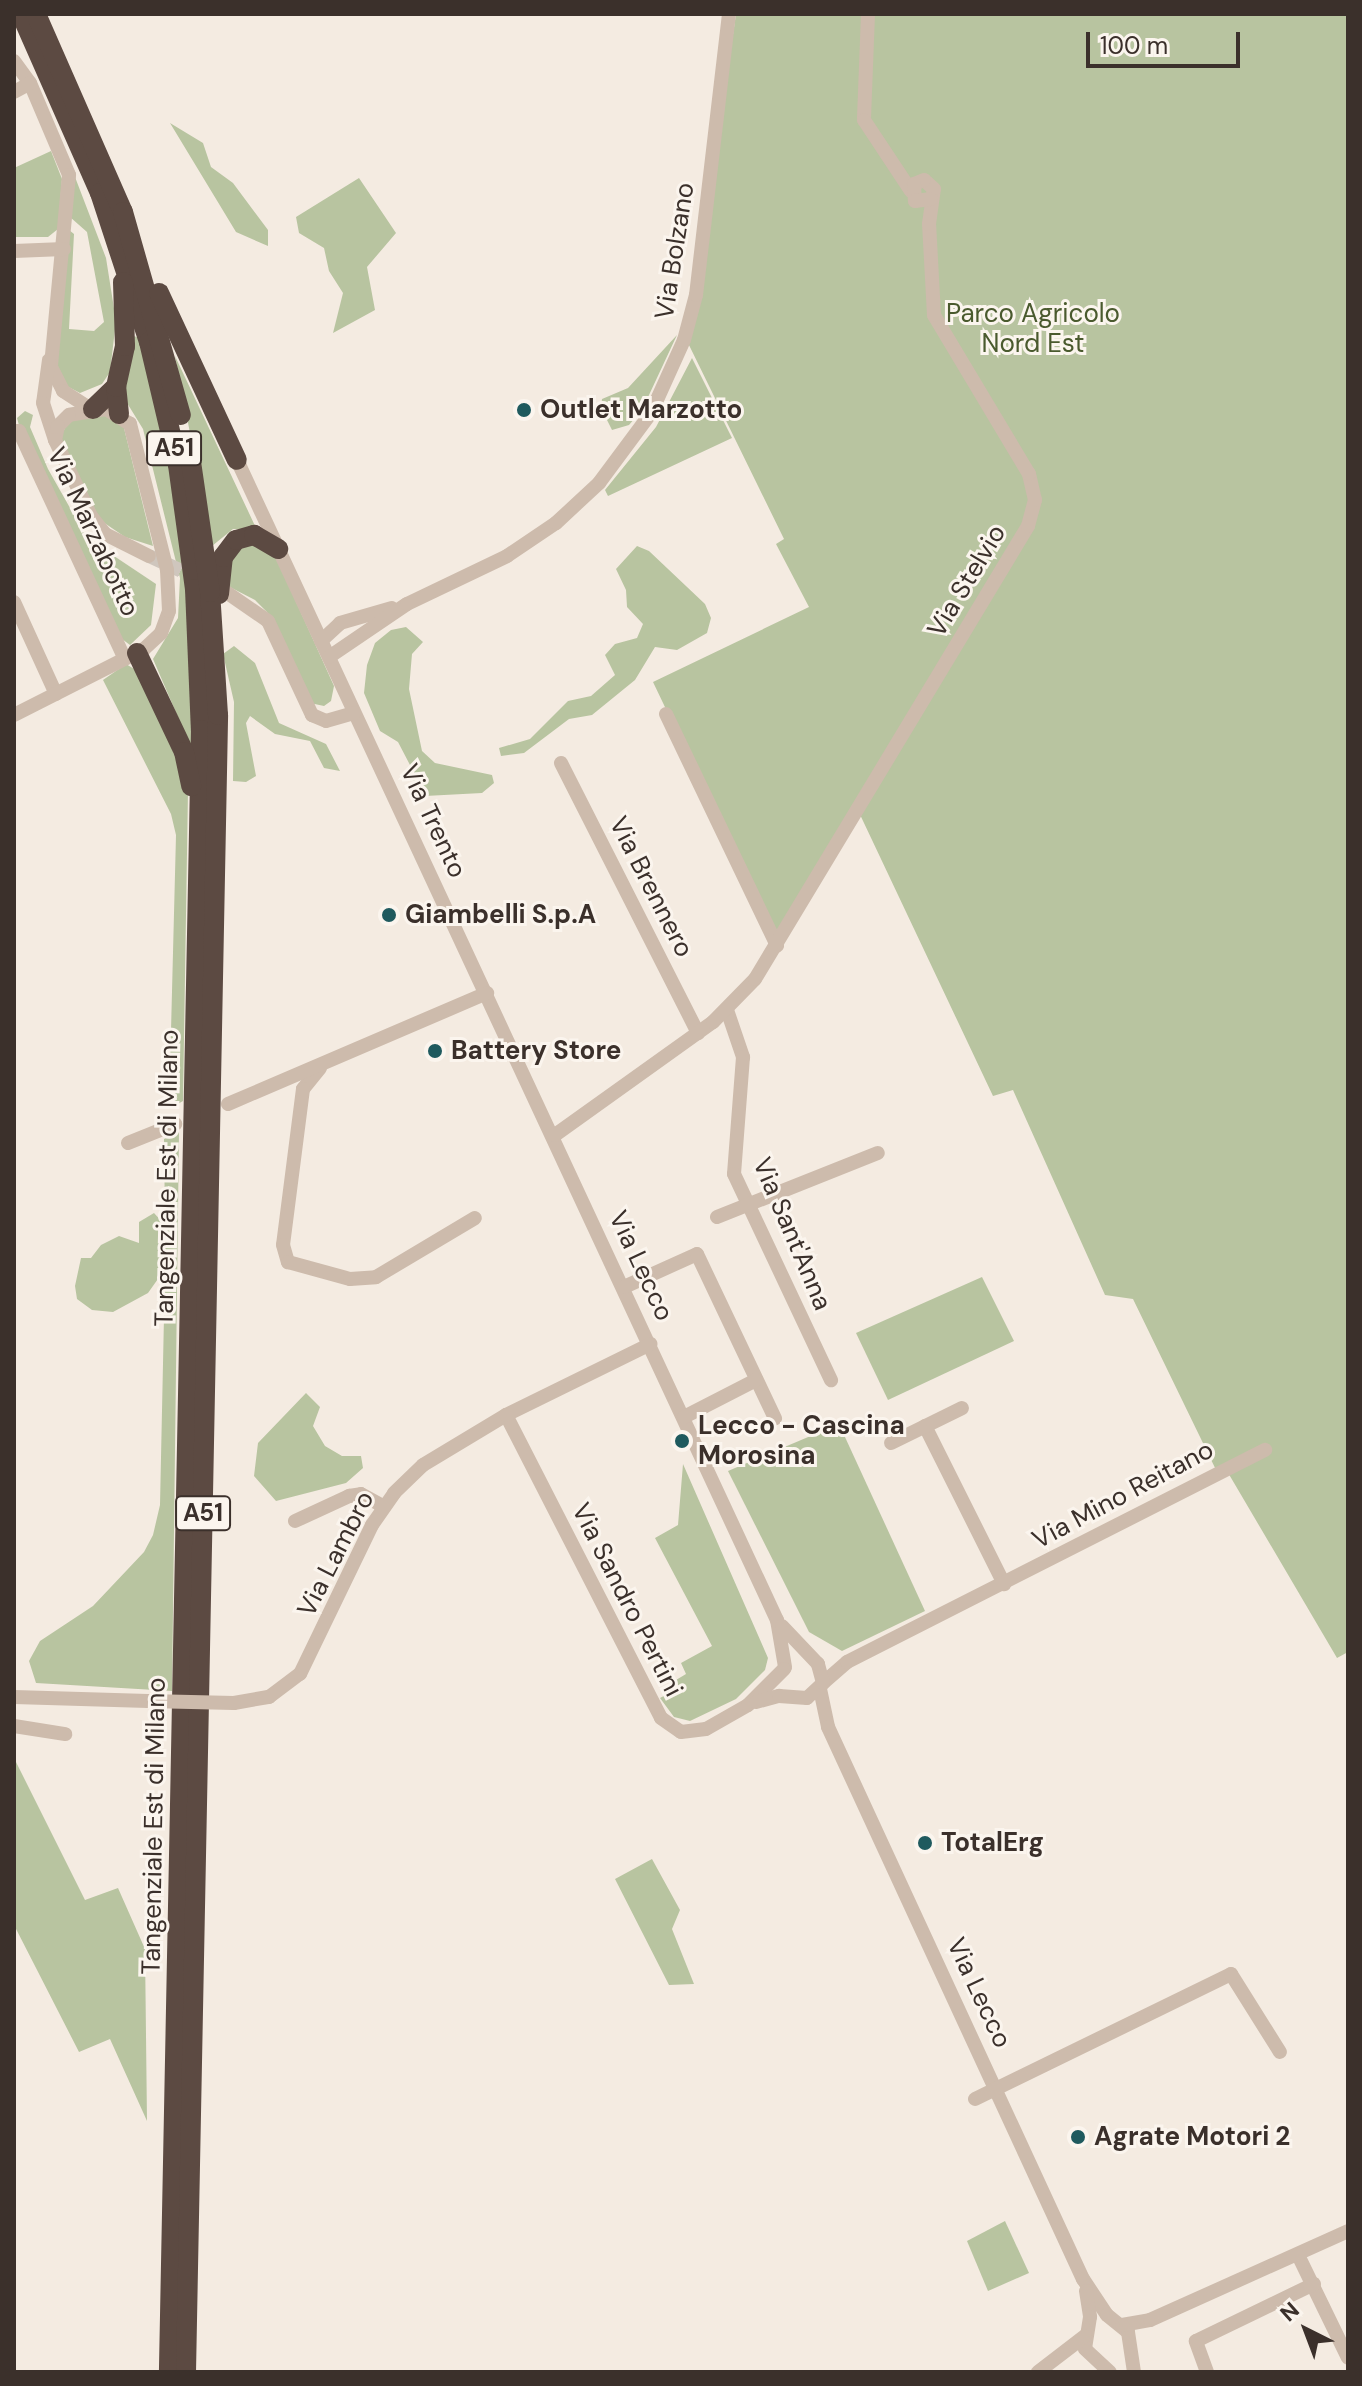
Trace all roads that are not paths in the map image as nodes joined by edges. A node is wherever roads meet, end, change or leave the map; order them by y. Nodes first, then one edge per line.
1 (21, 14) edge
2 (36, 14) edge
3 (729, 14) edge
4 (868, 14) edge
5 (14, 61) edge
6 (30, 83) junction
7 (14, 92) edge
8 (127, 245) junction
9 (64, 249) junction
10 (14, 251) edge
11 (51, 360) junction
12 (116, 387) junction
13 (92, 409) junction
14 (119, 414) junction
15 (60, 423) junction
16 (14, 431) edge
17 (55, 440) junction
18 (237, 460) joint
19 (278, 549) junction
20 (149, 556) tunnel mouth
21 (226, 592) dead end
22 (14, 602) edge
23 (407, 604) junction
24 (321, 641) junction
25 (214, 653) junction
26 (131, 656) junction
27 (329, 657) junction
28 (56, 694) junction
29 (354, 713) junction
30 (666, 714) dead end
31 (14, 715) edge
32 (561, 763) dead end
33 (198, 907) junction
34 (777, 946) junction
35 (487, 993) junction
36 (727, 1010) junction
37 (698, 1033) junction
38 (320, 1068) junction
39 (228, 1104) dead end
40 (175, 1124) dead end
41 (555, 1135) junction
42 (128, 1143) dead end
43 (878, 1153) dead end
44 (747, 1203) junction
45 (717, 1217) dead end
46 (475, 1218) dead end
47 (624, 1287) junction
48 (650, 1344) junction
49 (756, 1380) junction
50 (831, 1380) dead end
51 (962, 1408) dead end
52 (506, 1415) junction
53 (684, 1417) junction
54 (775, 1418) dead end
55 (925, 1426) junction
56 (891, 1443) dead end
57 (1265, 1450) dead end
58 (383, 1506) junction
59 (295, 1521) dead end
60 (1004, 1584) junction
61 (777, 1620) junction
62 (814, 1662) junction
63 (847, 1662) junction
64 (785, 1668) junction
65 (821, 1686) junction
66 (14, 1697) edge
67 (796, 1697) junction
68 (748, 1705) junction
69 (14, 1726) edge
70 (828, 1727) junction
71 (65, 1734) dead end
72 (1280, 2052) dead end
73 (997, 2088) junction
74 (975, 2099) dead end
75 (1348, 2231) edge
76 (1298, 2255) junction
77 (1083, 2279) junction
78 (1314, 2284) junction
79 (1150, 2320) junction
80 (1117, 2322) junction
81 (1087, 2332) junction
82 (1130, 2348) junction
83 (1348, 2358) edge
84 (1058, 2360) junction
85 (1102, 2366) edge
86 (169, 2372) edge
87 (186, 2372) edge
88 (1038, 2372) edge
89 (1134, 2372) edge
90 (1207, 2372) edge

1 - 8 highway, Tangenziale Est di Milano / A51
2 - 8 highway, Tangenziale Est di Milano / A51
3 - 23 street, Via Bolzano
4 - 34 street, Via Stelvio
5 - 6 street
6 - 7 street
6 - 9 street, Via Marzabotto
8 - 12 highway
8 - 18 highway
8 - 25 highway, Tangenziale Est di Milano / A51
8 - 33 highway, Tangenziale Est di Milano / A51
9 - 10 street
9 - 11 street, Via Marzabotto
11 - 13 street
11 - 15 street, Via Marzabotto
11 - 17 street, Via Marzabotto
12 - 13 highway
12 - 14 highway
13 - 14 street
13 - 15 street
14 - 26 street
15 - 17 street
16 - 26 street, Via Marzabotto
17 - 20 street
18 - 19 street, Via Trento
19 - 24 street, Via Trento
19 - 25 highway
21 - 29 street
22 - 28 street
23 - 24 street
23 - 27 street
24 - 27 street, Via Trento
25 - 87 highway, Tangenziale Est di Milano / A51
26 - 28 street, Via Marzabotto
26 - 33 highway
27 - 29 street, Via Trento
28 - 31 street, Via Marzabotto
29 - 35 street, Via Trento
30 - 34 street
32 - 37 street, Via Brennero
33 - 86 highway, Tangenziale Est di Milano / A51
34 - 36 street, Via Stelvio
35 - 38 street
35 - 41 street, Via Trento
36 - 37 street, Via Stelvio
36 - 44 street, Via Sant'Anna
37 - 41 street, Via Stelvio
38 - 39 street
38 - 46 street
40 - 42 street
41 - 47 street, Via Lecco
43 - 44 street
44 - 45 street
44 - 50 street, Via Sant'Anna
47 - 48 street, Via Lecco
47 - 49 street
48 - 52 street, Via Lambro
48 - 53 street, Via Lecco
49 - 53 street
49 - 54 street
51 - 55 street
52 - 58 street, Via Lambro
52 - 68 street, Via Sandro Pertini
53 - 61 street, Via Lecco
55 - 56 street
55 - 60 street
57 - 60 street, Via Mino Reitano
58 - 59 street
58 - 66 street, Via Lambro, bridge
60 - 63 street, Via Mino Reitano
61 - 62 street, Via Lecco
61 - 64 street, Via Lecco
62 - 63 street, Via Mino Reitano
62 - 64 street
62 - 65 street, Via Lecco
63 - 65 street, Via Mino Reitano
64 - 67 street, Via Lecco
64 - 68 street
65 - 67 street
65 - 70 street, Via Lecco
67 - 68 street
67 - 70 street, Via Lecco
69 - 71 street
70 - 73 street, Via Lecco
72 - 73 street
73 - 74 street
73 - 77 street, Via Lecco
75 - 76 street
76 - 78 street
76 - 79 street
77 - 80 street, Via Lecco
77 - 81 street, Via Lecco
78 - 83 street
78 - 90 street
79 - 80 street
79 - 82 street
80 - 81 street
80 - 82 street, Via Lecco
81 - 84 street
81 - 85 street, Via Lecco
82 - 85 street
82 - 89 street, Via Lecco
84 - 85 street
84 - 88 street

